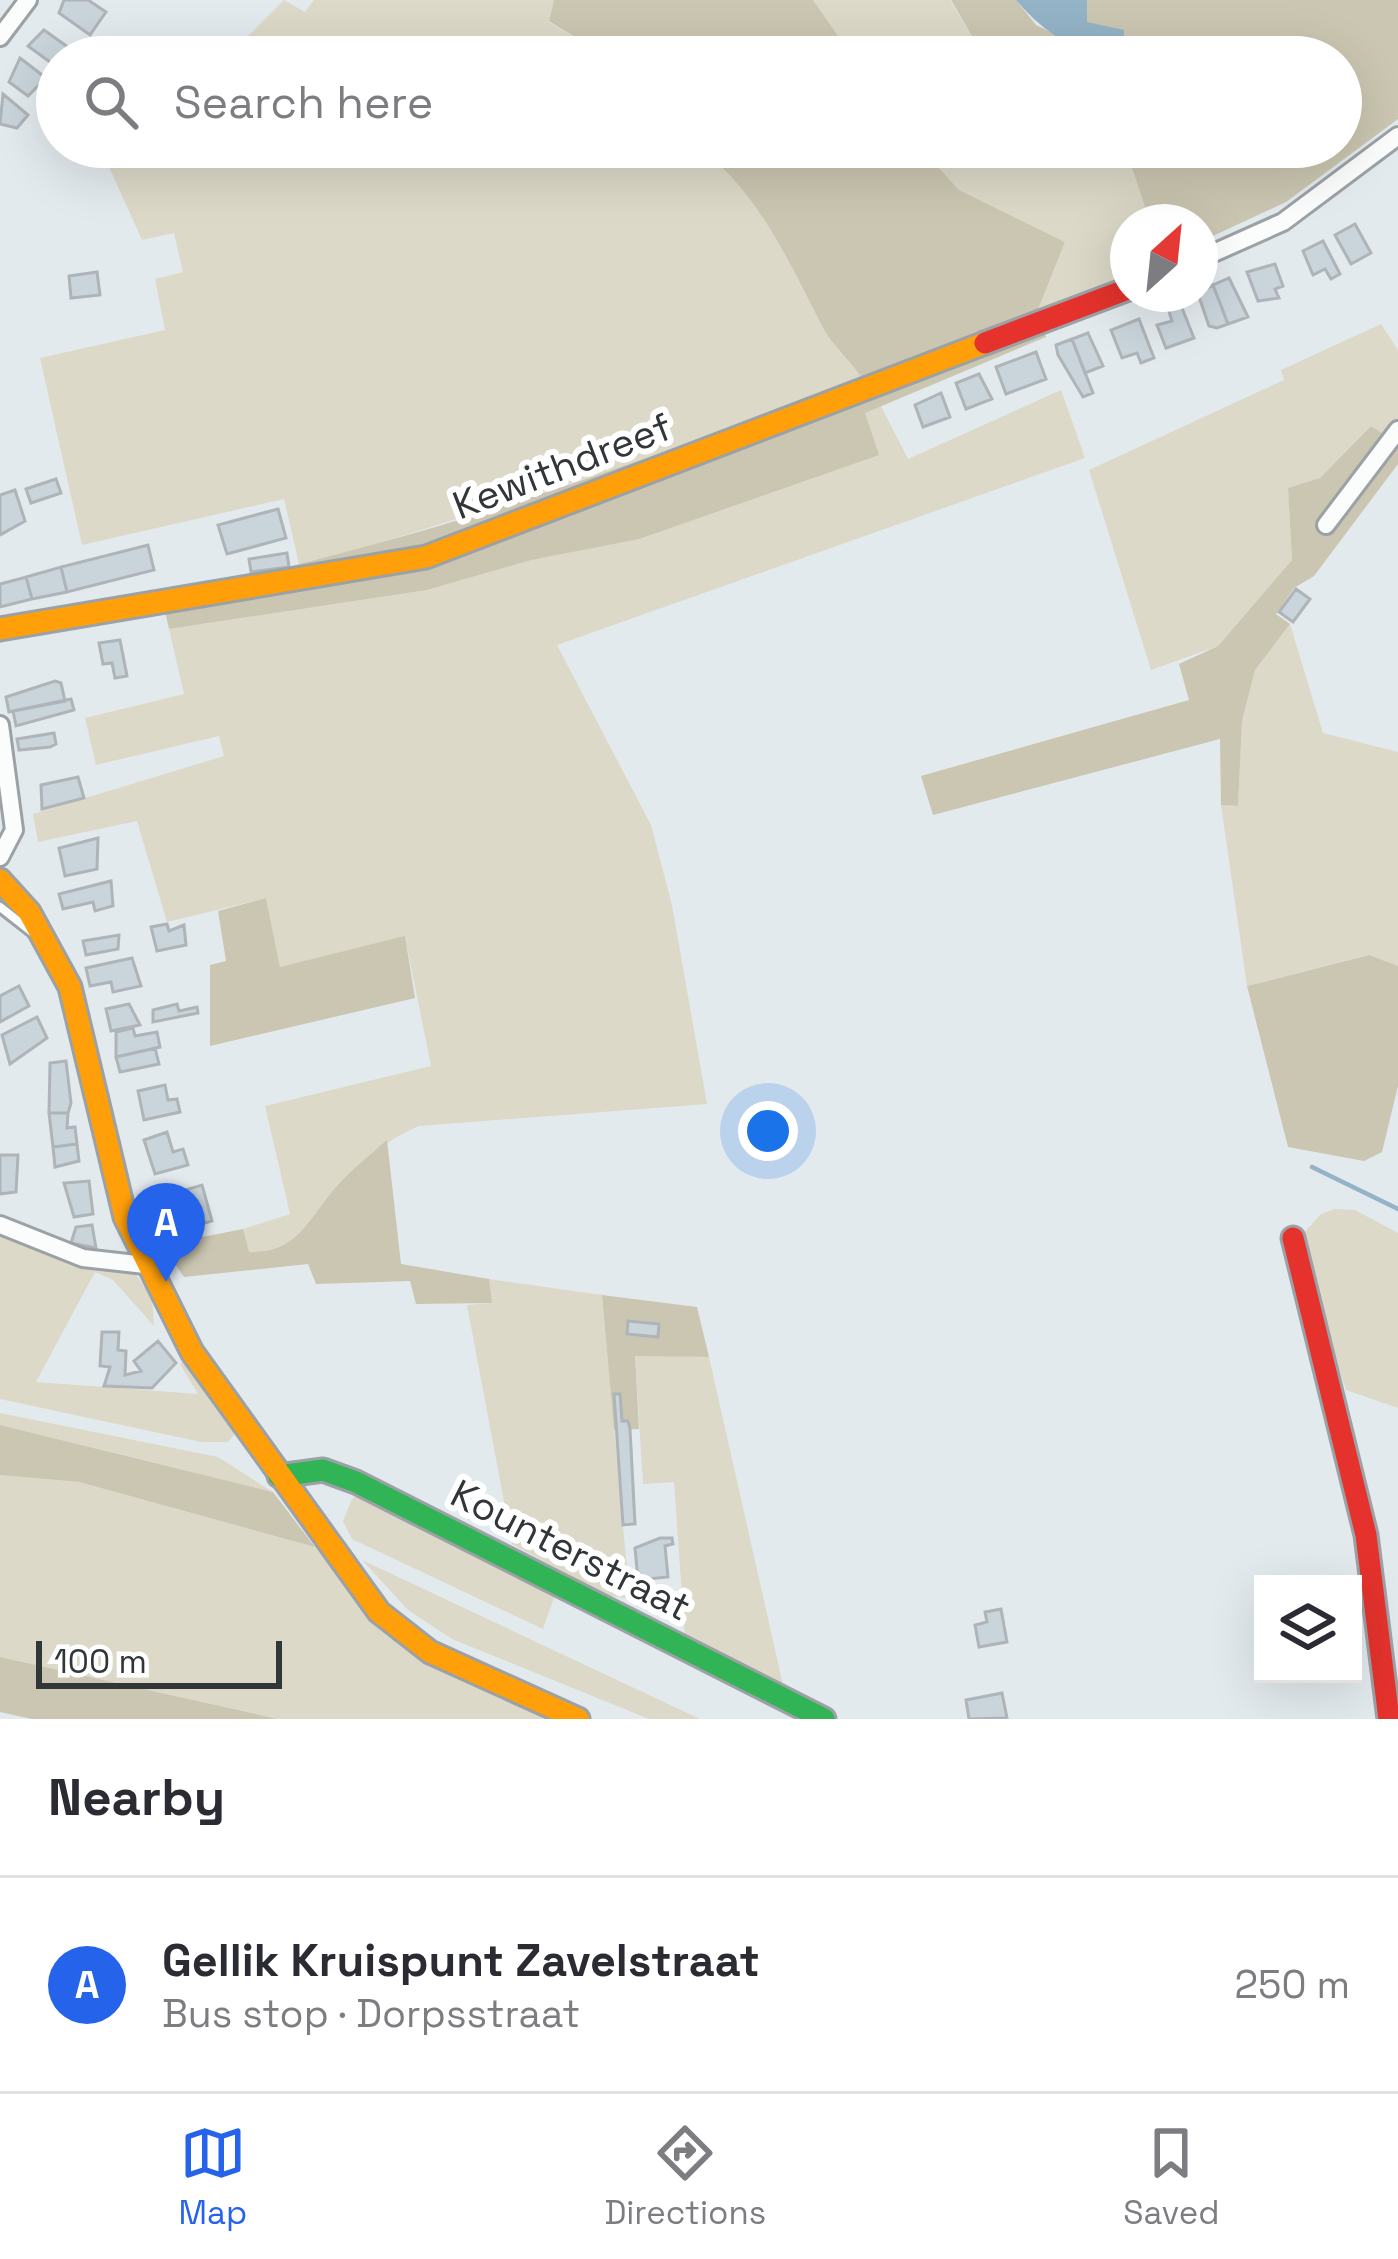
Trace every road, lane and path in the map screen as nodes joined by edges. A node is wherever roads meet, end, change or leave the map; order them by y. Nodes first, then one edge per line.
1 (28, 0) edge
2 (0, 37) edge
3 (1398, 136) edge
4 (1362, 163) edge
5 (1355, 168) edge
6 (1218, 252) edge
7 (1110, 296) edge
8 (1398, 430) edge
9 (1326, 525) dead end
10 (0, 629) edge
11 (0, 725) edge
12 (0, 856) edge
13 (0, 880) edge
14 (0, 907) edge
15 (48, 944) junction
16 (0, 1225) edge
17 (1293, 1238) dead end
18 (145, 1265) junction
19 (280, 1476) junction
20 (578, 1719) edge
21 (824, 1719) edge
22 (1389, 1719) edge

1 - 2 street
3 - 4 street
5 - 6 street
7 - 10 street, Kewithdreef
8 - 9 street
11 - 12 street
13 - 15 street
14 - 15 lane
15 - 18 street
16 - 18 street
17 - 22 street
18 - 19 street
19 - 20 street
19 - 21 street, Kounterstraat

